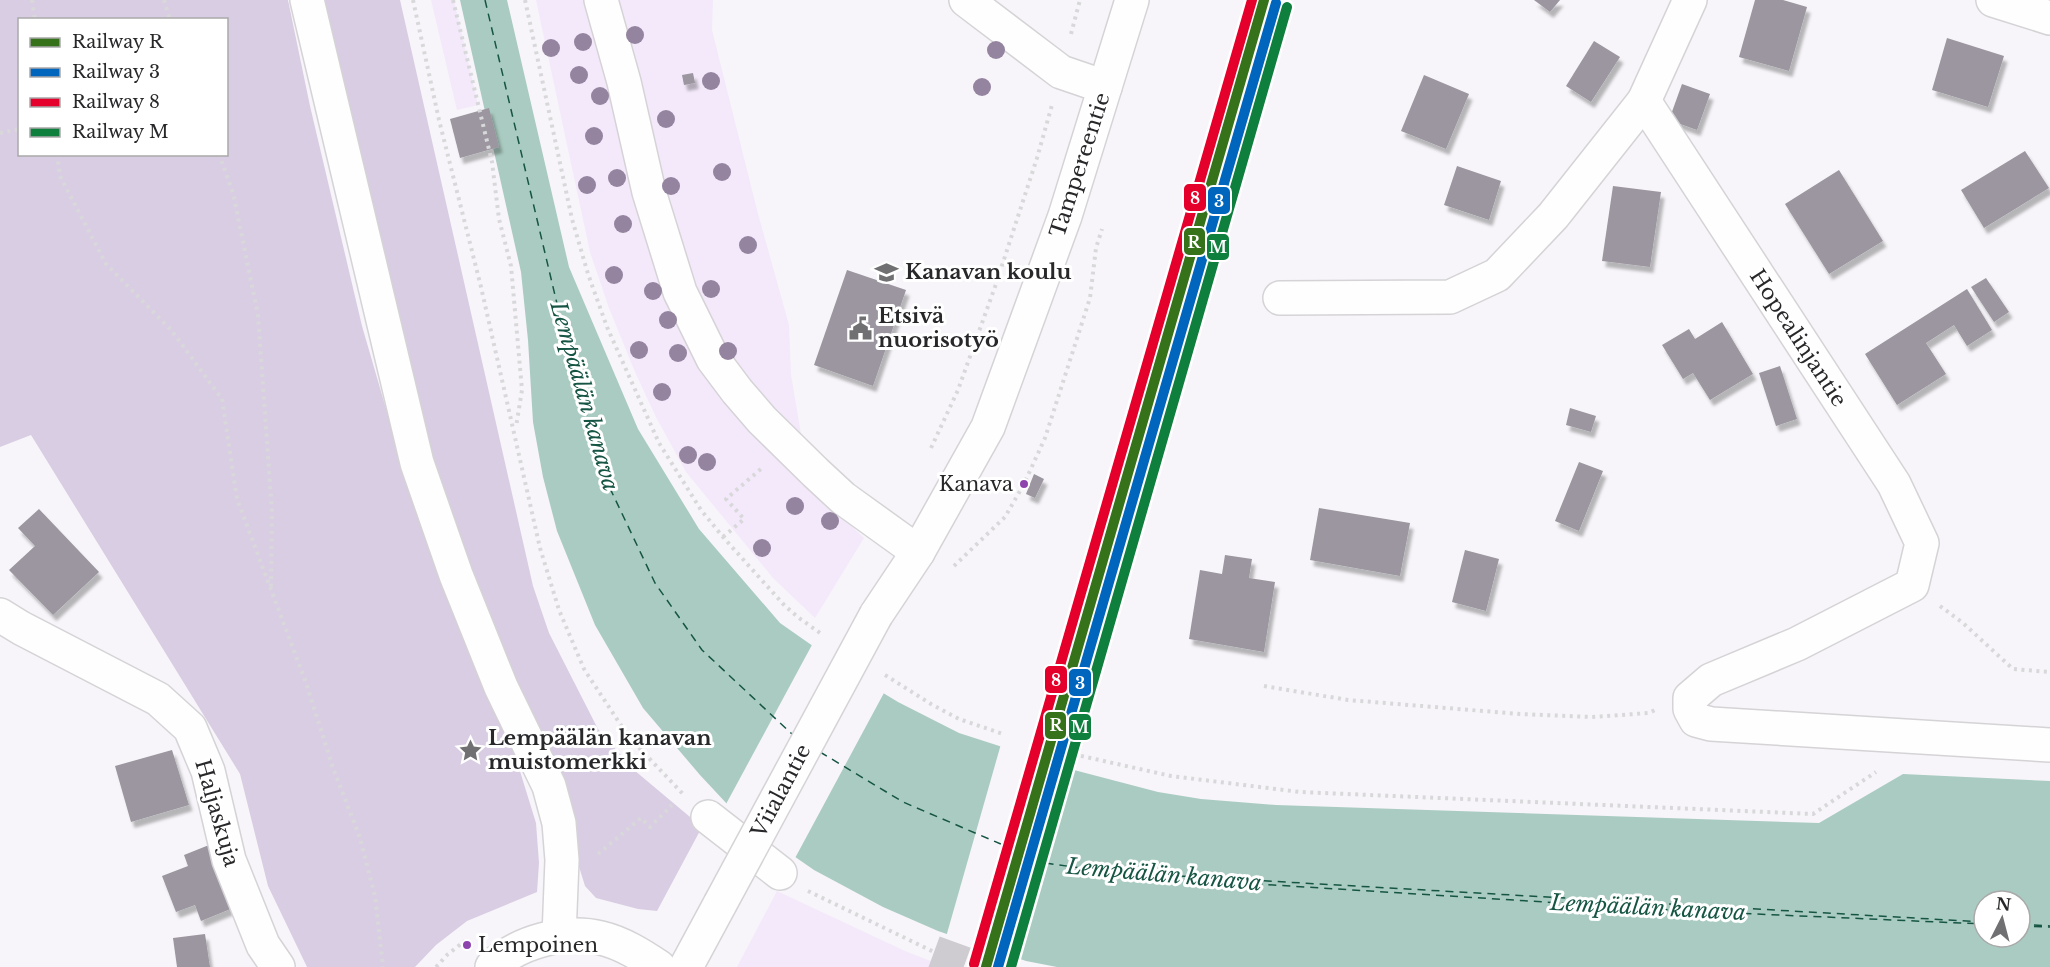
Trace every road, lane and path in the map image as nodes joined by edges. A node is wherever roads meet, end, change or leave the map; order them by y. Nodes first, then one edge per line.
1 (32, 0) edge
2 (164, 0) edge
3 (307, 0) edge
4 (413, 0) edge
5 (453, 0) edge
6 (525, 0) edge
7 (602, 0) edge
8 (966, 0) edge
9 (1080, 0) edge
10 (1131, 0) edge
11 (1690, 0) edge
12 (1993, 0) edge
13 (35, 18) edge
14 (169, 18) edge
15 (2050, 18) edge
16 (1061, 72) junction
17 (1105, 87) junction
18 (1644, 101) junction
19 (18, 129) edge
20 (0, 133) edge
21 (57, 156) edge
22 (220, 156) edge
23 (1280, 298) dead end
24 (515, 431) junction
25 (930, 451) dead end
26 (746, 481) dead end
27 (723, 537) junction
28 (918, 552) junction
29 (1912, 585) junction
30 (272, 593) junction
31 (0, 615) edge
32 (876, 615) joint
33 (816, 629) dead end
34 (2050, 672) edge
35 (889, 677) dead end
36 (1264, 686) dead end
37 (1690, 698) junction
38 (1003, 734) dead end
39 (1918, 736) junction
40 (2050, 745) edge
41 (1059, 751) dead end
42 (673, 805) dead end
43 (708, 817) joint
44 (625, 833) dead end
45 (780, 873) joint
46 (559, 936) junction
47 (934, 952) tunnel mouth
48 (278, 967) edge
49 (383, 967) edge
50 (492, 967) edge
51 (659, 967) edge
52 (686, 967) edge

1 - 13 path
2 - 14 path
3 - 46 street
4 - 24 path
5 - 24 path
6 - 27 path
7 - 28 street
8 - 16 street
9 - 16 path
10 - 17 street, Tampereentie
11 - 18 street
12 - 15 street
16 - 17 street
16 - 25 path
17 - 28 street, Tampereentie
18 - 23 street
18 - 29 street, Hopealinjantie
19 - 20 path
21 - 30 path
22 - 30 path
24 - 43 path
26 - 27 path
27 - 33 path
28 - 32 street, Tampereentie
29 - 34 path
29 - 37 street
30 - 49 path
31 - 48 street, Haljaskuja
32 - 52 street, Viialantie, bridge
35 - 38 path
36 - 37 path
37 - 39 street
39 - 40 street
39 - 41 path
42 - 44 path
43 - 45 street
45 - 47 path
46 - 50 street
46 - 51 street

